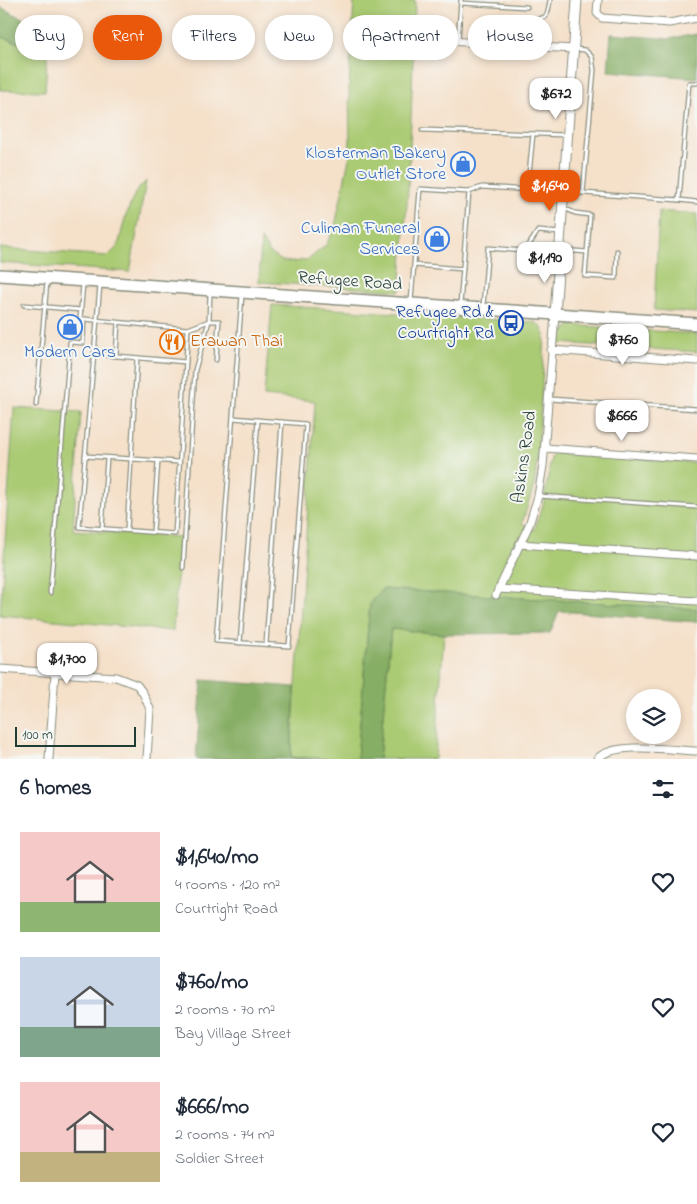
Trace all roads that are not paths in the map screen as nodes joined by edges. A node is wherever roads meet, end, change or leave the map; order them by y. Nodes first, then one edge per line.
1 (550, 0) edge
2 (577, 0) edge
3 (598, 0) edge
4 (461, 1) edge
5 (527, 7) dead end
6 (547, 15) edge
7 (697, 18) edge
8 (458, 42) joint
9 (468, 43) edge
10 (552, 48) edge
11 (573, 49) junction
12 (697, 83) edge
13 (422, 130) dead end
14 (533, 134) junction
15 (567, 135) junction
16 (564, 178) junction
17 (469, 192) junction
18 (563, 193) junction
19 (583, 193) junction
20 (679, 200) junction
21 (697, 202) edge
22 (562, 207) junction
23 (561, 233) junction
24 (617, 251) dead end
25 (587, 252) junction
26 (559, 254) junction
27 (414, 265) junction
28 (463, 269) junction
29 (0, 275) edge
30 (48, 278) junction
31 (84, 281) junction
32 (100, 282) junction
33 (210, 290) junction
34 (242, 292) junction
35 (410, 304) junction
36 (24, 305) dead end
37 (45, 306) junction
38 (460, 308) junction
39 (81, 310) junction
40 (483, 310) junction
41 (555, 315) junction
42 (84, 319) junction
43 (209, 320) junction
44 (97, 321) junction
45 (118, 323) junction
46 (697, 324) edge
47 (188, 329) junction
48 (551, 350) junction
49 (94, 354) junction
50 (116, 356) junction
51 (137, 358) junction
52 (216, 360) dead end
53 (697, 361) edge
54 (186, 362) junction
55 (548, 398) junction
56 (36, 405) dead end
57 (697, 409) edge
58 (233, 418) junction
59 (258, 420) junction
60 (282, 422) junction
61 (545, 448) junction
62 (86, 456) junction
63 (108, 458) junction
64 (697, 458) edge
65 (131, 460) junction
66 (158, 461) junction
67 (180, 462) junction
68 (538, 496) junction
69 (697, 507) edge
70 (102, 529) junction
71 (127, 530) junction
72 (153, 532) junction
73 (520, 544) junction
74 (697, 556) edge
75 (183, 568) dead end
76 (50, 593) dead end
77 (697, 601) edge
78 (240, 643) junction
79 (266, 644) junction
80 (0, 669) edge
81 (55, 673) junction
82 (697, 751) edge
83 (49, 759) edge
84 (147, 759) edge
85 (597, 759) edge

1 - 6 lane
2 - 11 street
3 - 7 street
4 - 5 lane
4 - 8 lane
8 - 9 street
10 - 11 street
11 - 15 street
11 - 19 lane
12 - 20 lane
13 - 14 lane
14 - 15 lane
14 - 16 lane
15 - 16 street
16 - 18 street
17 - 18 lane
17 - 27 lane
17 - 28 lane
18 - 19 lane
18 - 22 street
19 - 20 lane
20 - 21 lane
22 - 23 street
22 - 25 lane
23 - 26 street
23 - 40 lane
24 - 25 lane
25 - 26 lane
26 - 41 street
27 - 28 lane
27 - 35 lane
28 - 38 lane
29 - 30 main road, Refugee Road
30 - 31 main road, Refugee Road
30 - 37 lane
31 - 32 main road, Refugee Road
31 - 39 lane
32 - 33 main road, Refugee Road
32 - 44 lane
33 - 34 main road, Refugee Road
33 - 43 lane
34 - 35 main road, Refugee Road
34 - 58 lane
35 - 38 main road, Refugee Road
36 - 37 lane
37 - 39 lane
37 - 56 lane
38 - 40 main road, Refugee Road
39 - 42 lane
40 - 41 main road, Refugee Road
41 - 46 main road, Refugee Road
41 - 48 street, Askins Road
42 - 44 lane
42 - 76 lane
43 - 47 lane
43 - 52 lane
43 - 75 lane
44 - 45 lane
44 - 49 lane
45 - 47 lane
45 - 50 lane
47 - 54 lane
48 - 53 street
48 - 55 street, Askins Road
49 - 50 lane
49 - 62 lane
50 - 51 lane
51 - 54 lane
51 - 65 lane
54 - 67 lane
55 - 57 lane
55 - 61 street, Askins Road
58 - 59 lane
58 - 78 lane
59 - 60 lane
59 - 78 lane
60 - 79 lane
60 - 79 lane
61 - 64 street
61 - 68 street, Askins Road
62 - 63 lane
62 - 70 lane
63 - 65 lane
63 - 70 lane
65 - 66 lane
65 - 71 lane
66 - 67 lane
66 - 72 lane
67 - 72 lane
68 - 69 lane
68 - 73 street, Askins Road
70 - 71 lane
71 - 72 lane
73 - 74 street
73 - 77 street, Askins Road
78 - 79 lane
80 - 81 street
81 - 83 street
81 - 84 street
82 - 85 street

